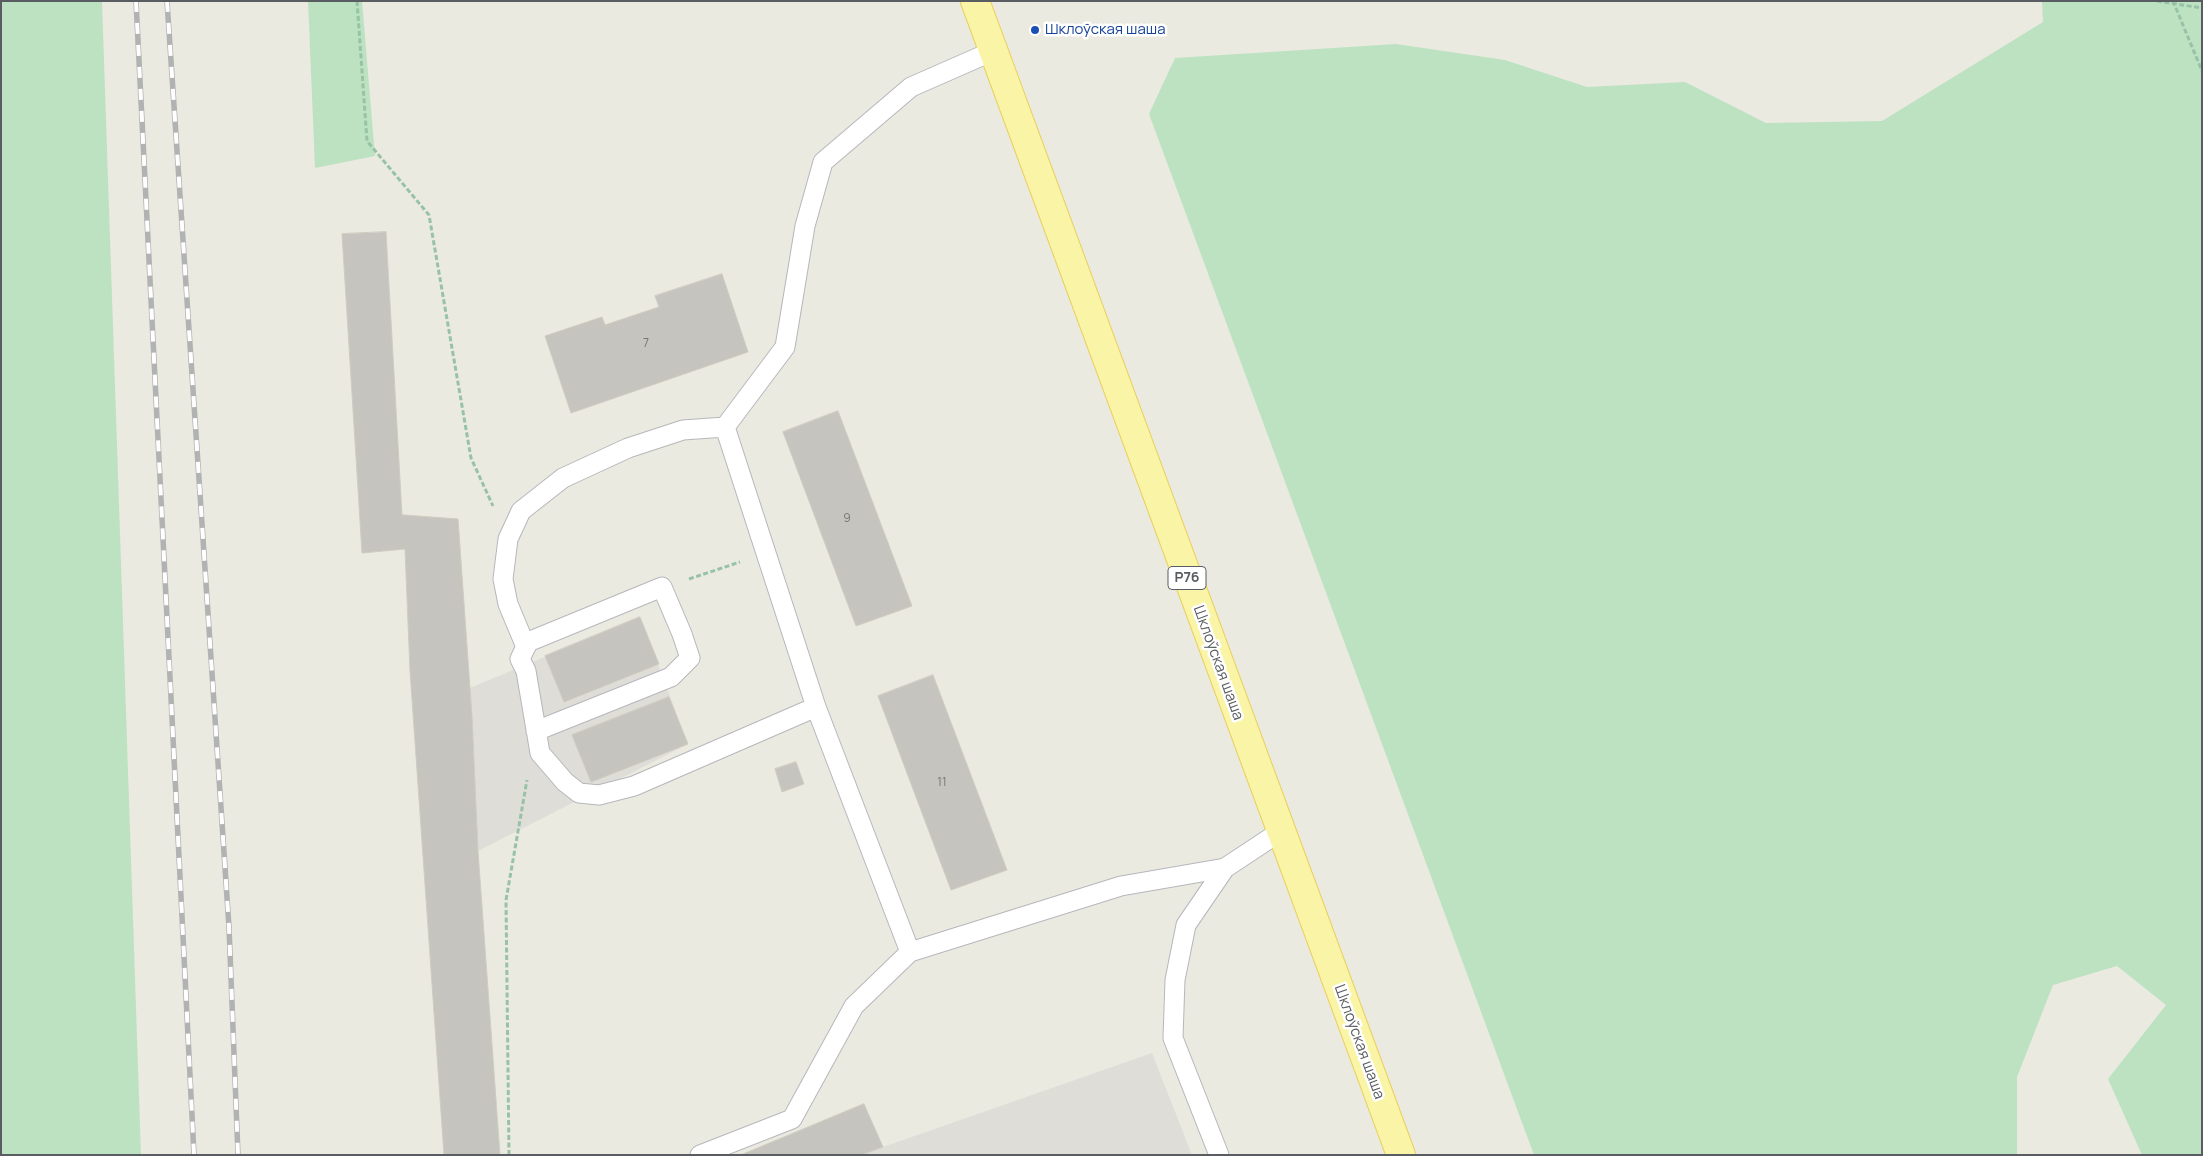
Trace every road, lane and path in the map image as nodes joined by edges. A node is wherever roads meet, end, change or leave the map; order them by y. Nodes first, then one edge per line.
1 (357, 1) edge
2 (975, 1) edge
3 (2157, 1) edge
4 (2174, 2) edge
5 (2202, 8) edge
6 (993, 52) junction
7 (2202, 71) edge
8 (725, 427) junction
9 (508, 539) junction
10 (766, 554) junction
11 (662, 587) junction
12 (526, 647) junction
13 (816, 707) junction
14 (536, 732) junction
15 (527, 778) dead end
16 (1280, 831) junction
17 (1225, 868) junction
18 (910, 952) junction
19 (509, 1155) edge
20 (700, 1155) edge
21 (1219, 1155) edge
22 (1401, 1155) edge

1 - 9 path
2 - 6 main road, Шклоўская шаша / Р76
3 - 4 path
4 - 5 path
4 - 7 path
6 - 8 lane
6 - 16 main road, Шклоўская шаша / Р76
8 - 9 lane
8 - 10 lane
9 - 12 lane
10 - 11 path
10 - 13 lane
11 - 12 lane
11 - 14 lane
12 - 14 lane
13 - 14 lane
13 - 18 lane
15 - 19 path
16 - 17 lane
16 - 22 main road, Шклоўская шаша / Р76
17 - 18 lane
17 - 21 lane
18 - 20 lane

